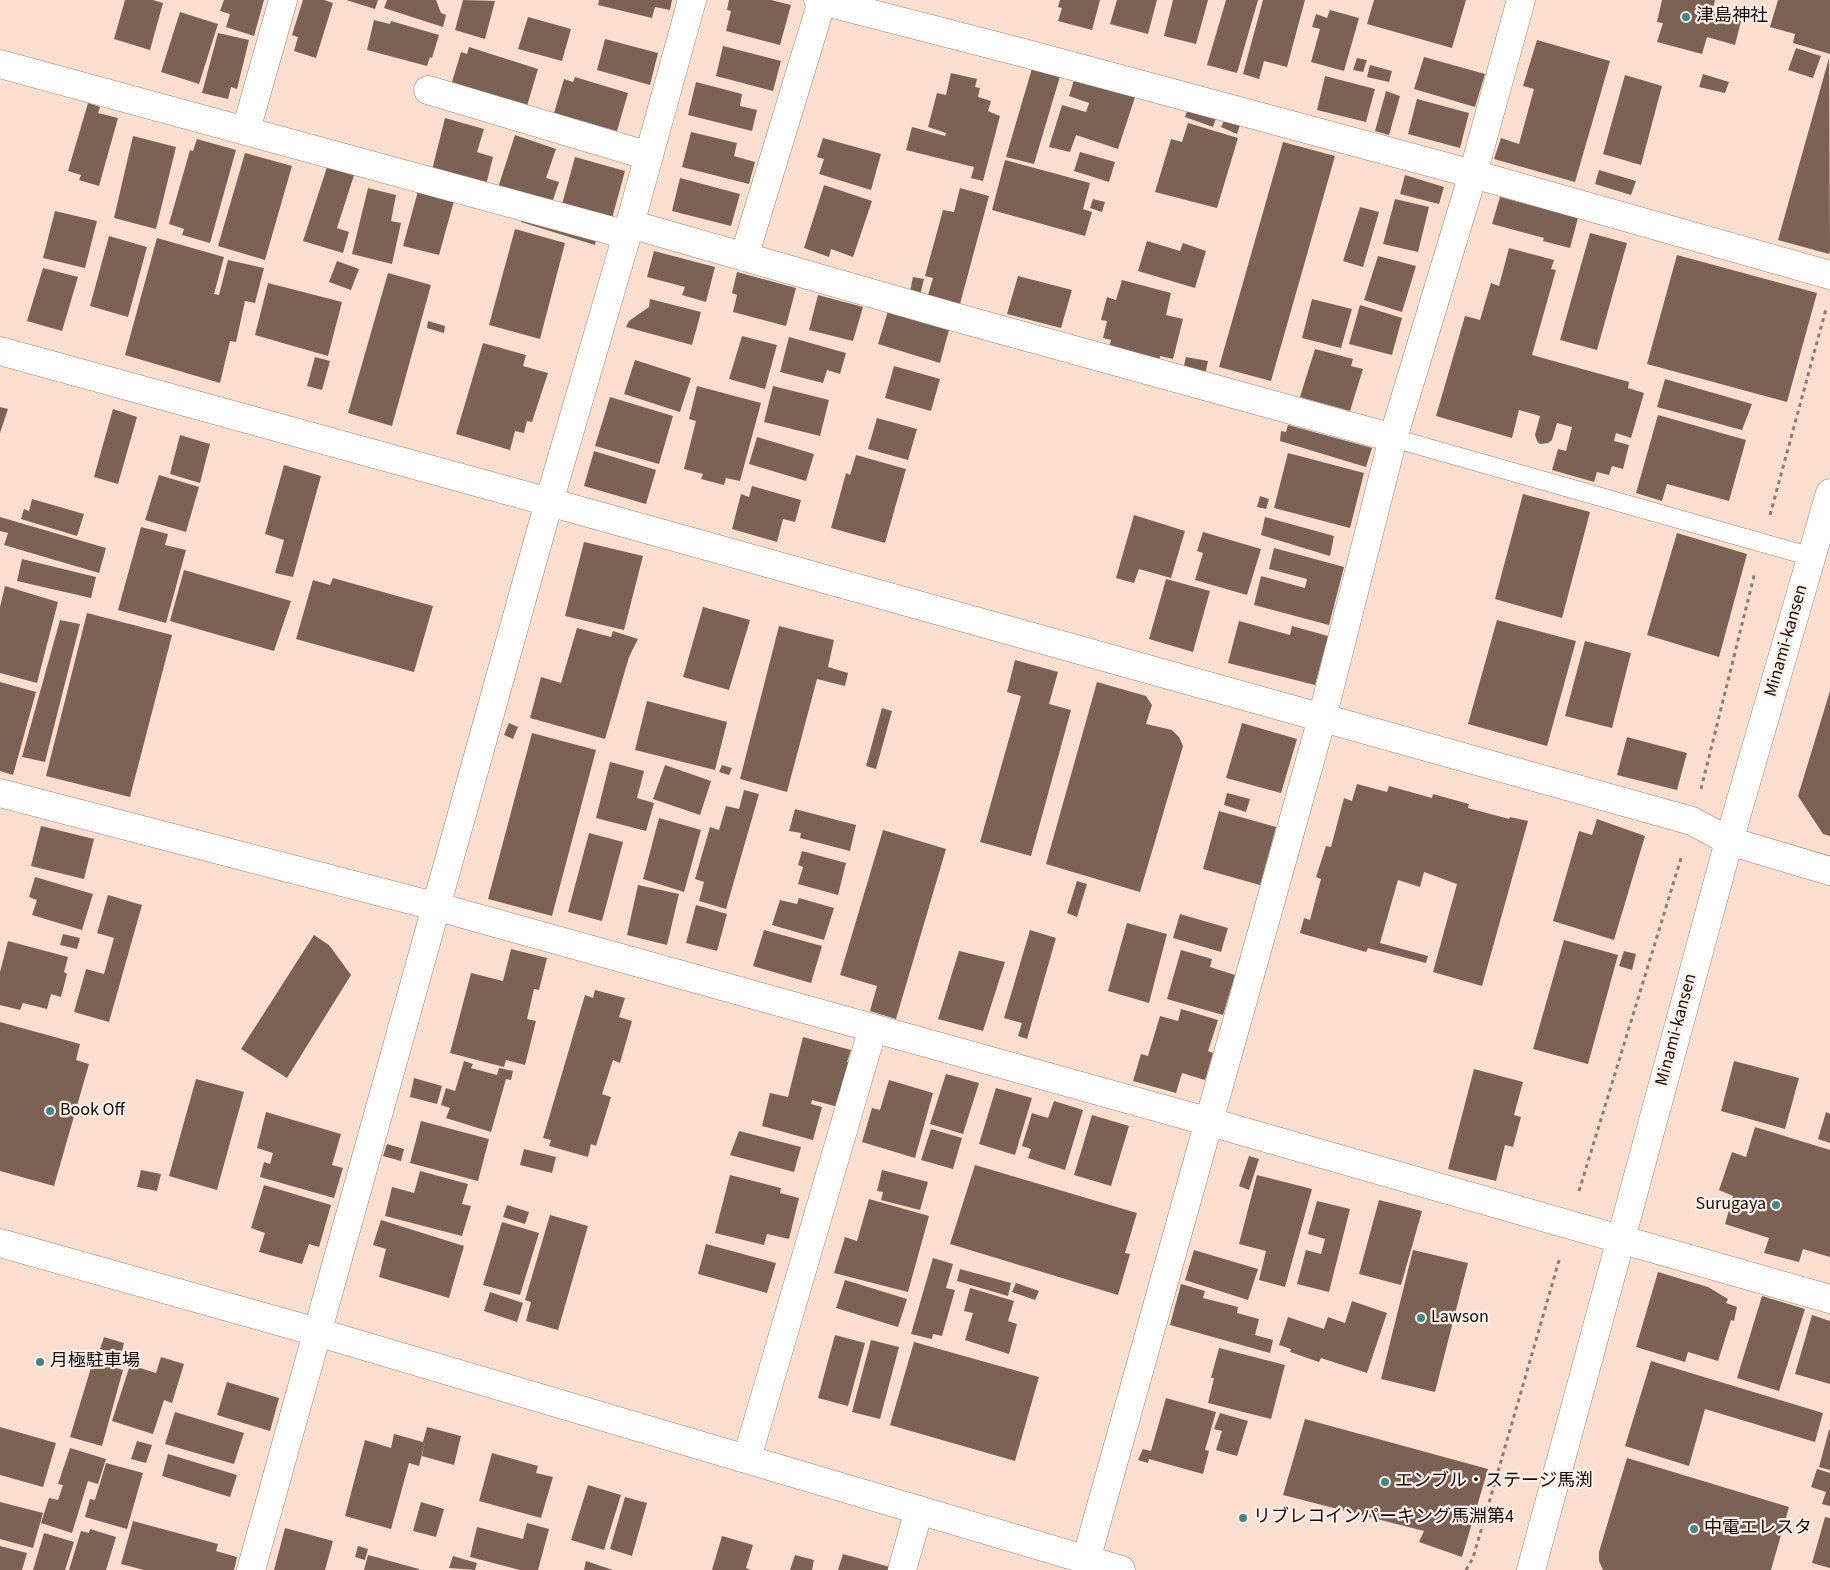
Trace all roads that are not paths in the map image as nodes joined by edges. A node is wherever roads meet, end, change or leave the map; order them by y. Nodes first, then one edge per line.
1 (283, 0) edge
2 (692, 0) edge
3 (820, 0) edge
4 (1520, 0) edge
5 (0, 64) edge
6 (428, 90) dead end
7 (246, 130) junction
8 (649, 156) junction
9 (1473, 174) junction
10 (629, 229) junction
11 (744, 257) junction
12 (1830, 274) edge
13 (0, 352) edge
14 (1393, 438) junction
15 (1830, 492) edge
16 (549, 502) junction
17 (1812, 557) junction
18 (1322, 718) junction
19 (0, 793) edge
20 (1729, 841) junction
21 (1830, 871) edge
22 (438, 907) junction
23 (873, 1028) junction
24 (1210, 1122) junction
25 (1620, 1238) junction
26 (0, 1243) edge
27 (1830, 1299) edge
28 (317, 1332) junction
29 (747, 1458) junction
30 (919, 1510) junction
31 (1086, 1560) junction
32 (251, 1570) edge
33 (902, 1570) edge
34 (1121, 1570) edge
35 (1531, 1570) edge

1 - 7 street
2 - 8 street
3 - 9 street
3 - 11 street
4 - 9 street
5 - 7 street
6 - 8 street
7 - 10 street
8 - 10 street
9 - 12 street
9 - 14 street
10 - 11 street
10 - 16 street
11 - 14 street
13 - 16 street
14 - 17 lane
14 - 18 street
15 - 17 street, Minami-kansen
16 - 18 street
16 - 22 street
17 - 20 street, Minami-kansen
18 - 20 street
18 - 24 street
19 - 22 street
20 - 21 street
20 - 25 street, Minami-kansen
22 - 23 street
22 - 28 street
23 - 24 street
23 - 29 street
24 - 25 street
24 - 31 street
25 - 27 street
25 - 35 street, Minami-kansen
26 - 28 street
28 - 29 street
28 - 32 street
29 - 30 street
30 - 31 street
30 - 33 street
31 - 34 street

